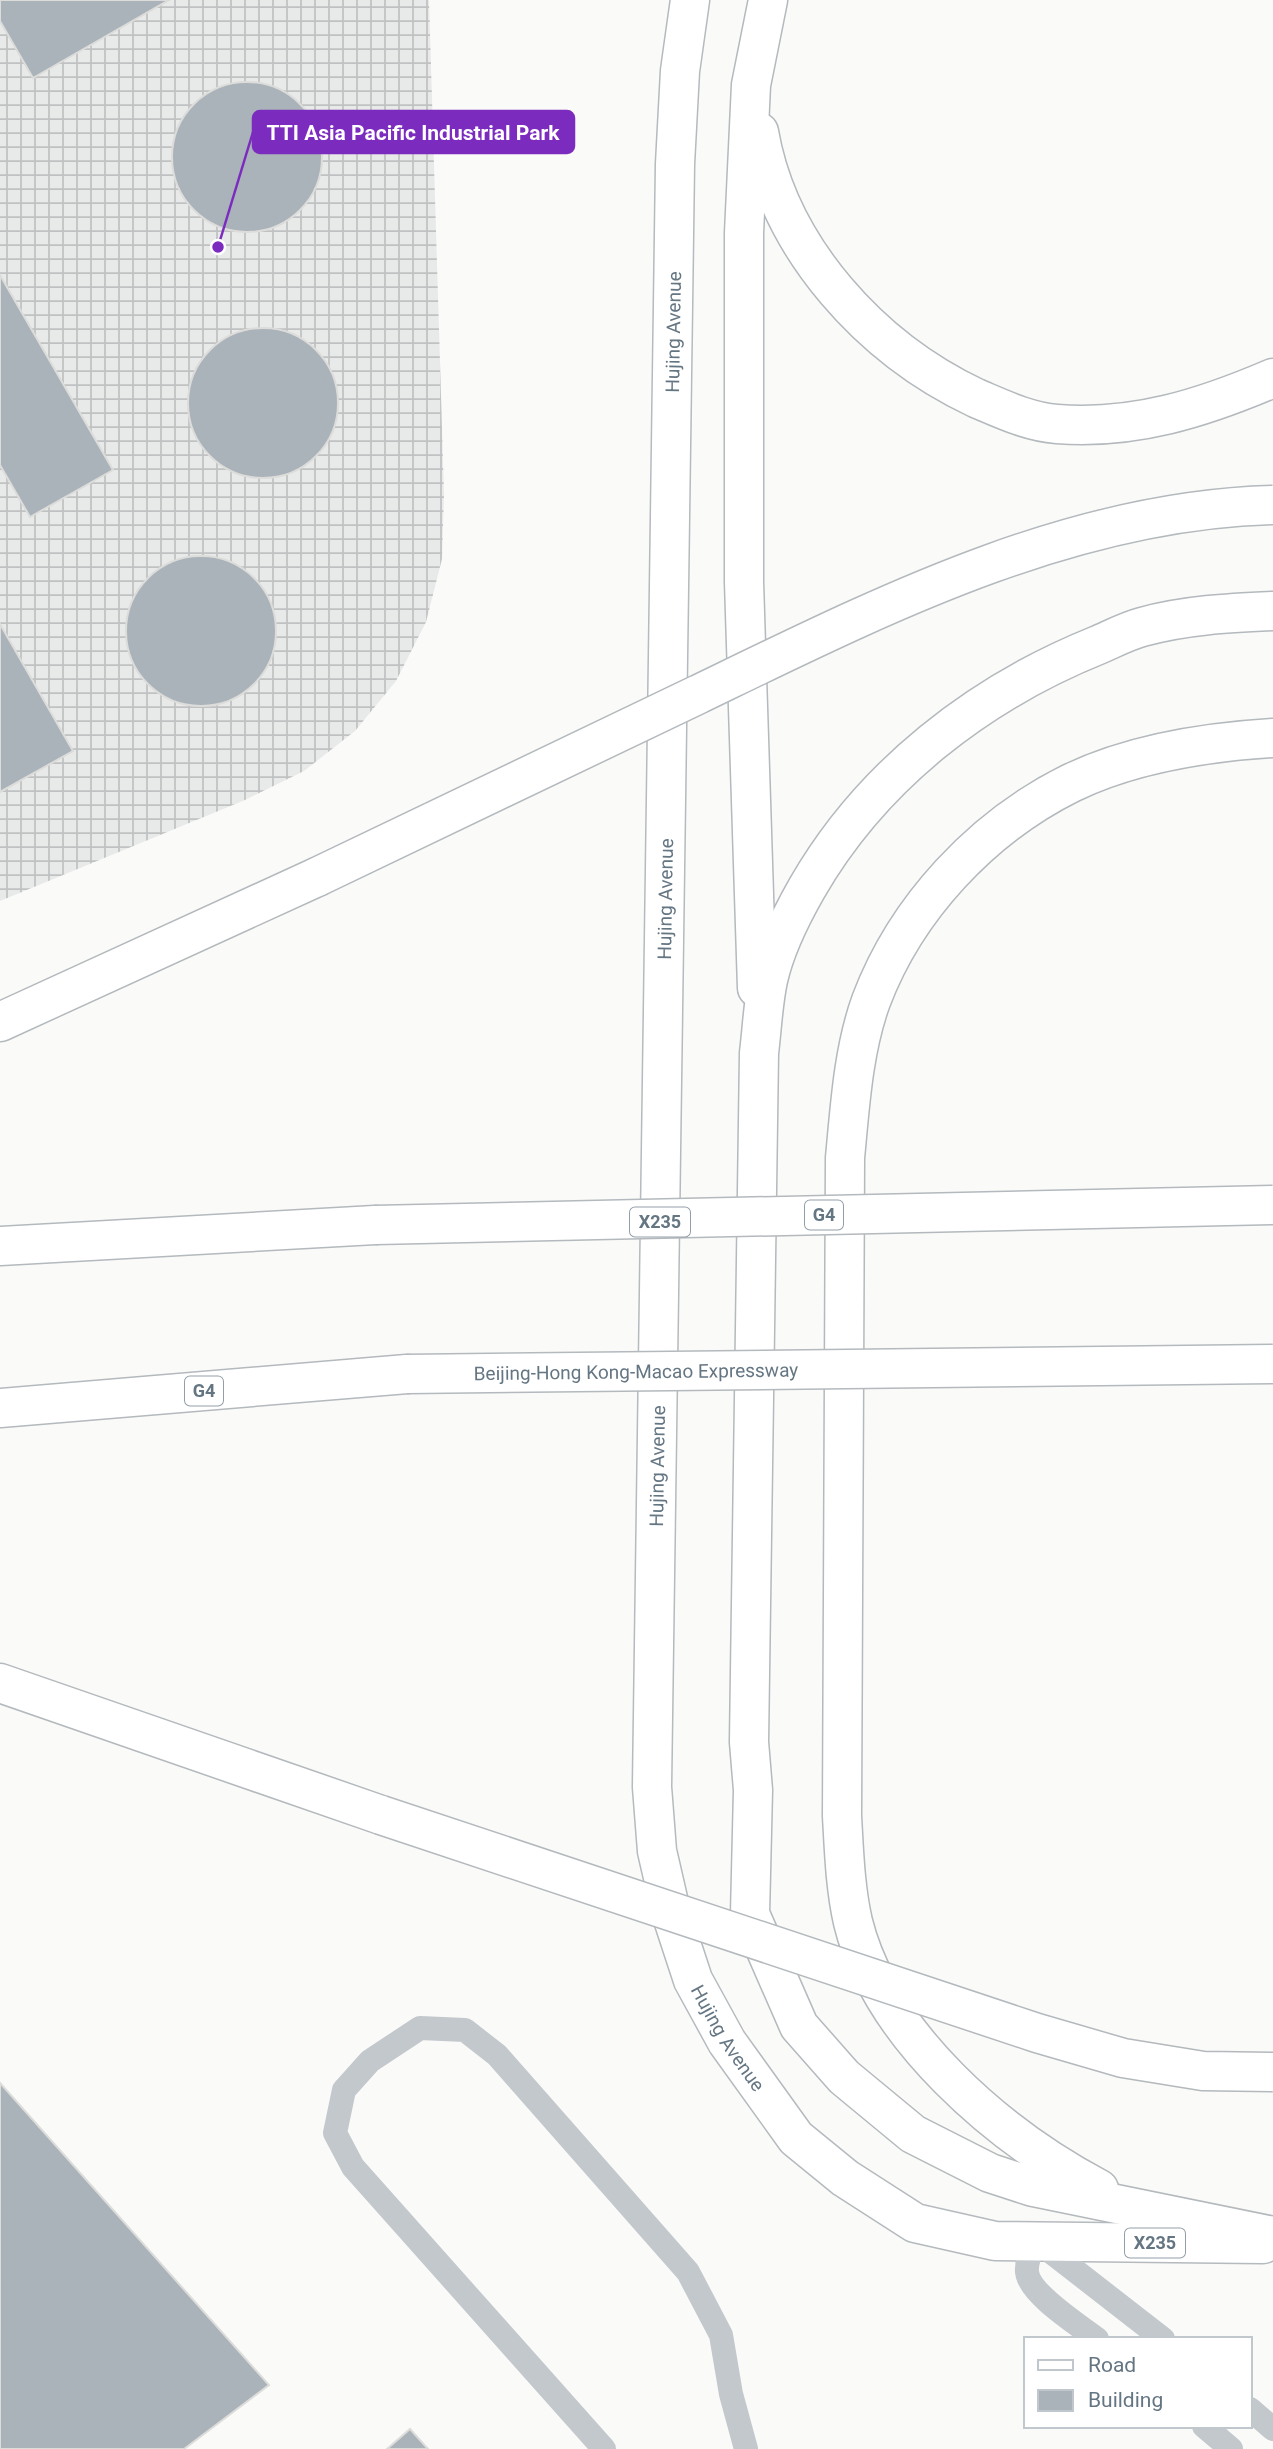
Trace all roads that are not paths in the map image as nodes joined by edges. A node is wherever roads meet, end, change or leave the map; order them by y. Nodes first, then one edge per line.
1 (690, 0) edge
2 (768, 0) edge
3 (751, 85) junction
4 (1273, 377) edge
5 (1273, 505) edge
6 (1273, 611) edge
7 (1273, 738) edge
8 (0, 1022) edge
9 (759, 1053) junction
10 (1273, 1205) edge
11 (0, 1247) edge
12 (1273, 1364) edge
13 (0, 1408) edge
14 (0, 1683) edge
15 (1273, 2072) edge
16 (1142, 2207) junction
17 (1273, 2236) edge
18 (1037, 2241) junction
19 (1273, 2244) edge
20 (1094, 2337) edge
21 (1160, 2337) edge
22 (1252, 2411) edge
23 (1206, 2428) edge
24 (1273, 2429) edge
25 (604, 2449) edge
26 (746, 2449) edge
27 (1231, 2449) edge

1 - 18 main road, Hujing Avenue / X235
2 - 3 main road
3 - 4 main road
3 - 9 main road
5 - 8 main road, bridge
6 - 9 main road
7 - 16 main road
9 - 16 main road
10 - 11 main road, G4, bridge
12 - 13 main road, Beijing-Hong Kong-Macao Expressway / G4, bridge
14 - 15 main road, bridge
16 - 17 main road
18 - 19 main road, Hujing Avenue / X235
18 - 20 lane
18 - 21 lane
22 - 24 lane
23 - 27 lane
25 - 26 lane

